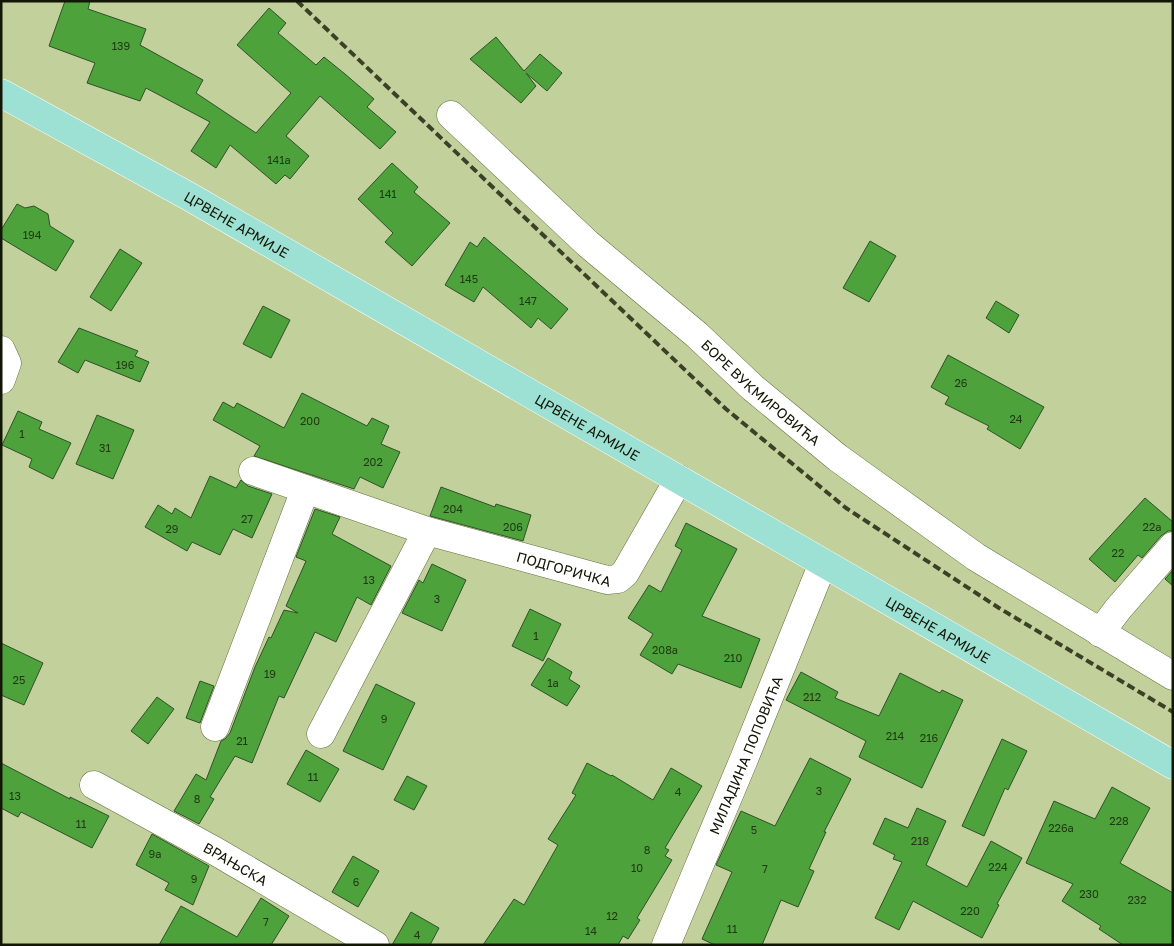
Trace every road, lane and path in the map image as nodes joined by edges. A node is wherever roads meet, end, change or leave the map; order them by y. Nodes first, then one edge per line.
1 (1, 93) edge
2 (451, 115) dead end
3 (1, 350) edge
4 (1, 380) edge
5 (253, 471) dead end
6 (679, 479) junction
7 (305, 490) junction
8 (427, 532) junction
9 (1173, 546) edge
10 (823, 563) junction
11 (1100, 633) junction
12 (1173, 676) edge
13 (215, 727) dead end
14 (321, 734) dead end
15 (1173, 765) edge
16 (94, 785) dead end
17 (375, 945) edge
18 (666, 945) edge

1 - 6 main road, ЦРВЕНЕ АРМИЈЕ
2 - 11 street, БОРЕ ВУКМИРОВИЋА
3 - 4 street
5 - 7 street, ПОДГОРИЧКА
6 - 8 street, ПОДГОРИЧКА
6 - 10 main road, ЦРВЕНЕ АРМИЈЕ
7 - 8 street, ПОДГОРИЧКА
7 - 13 street
8 - 14 street
9 - 11 street
10 - 15 main road, ЦРВЕНЕ АРМИЈЕ
10 - 18 street, МИЛАДИНА ПОПОВИЋА
11 - 12 street, БОРЕ ВУКМИРОВИЋА
16 - 17 street, ВРАЊСКА

